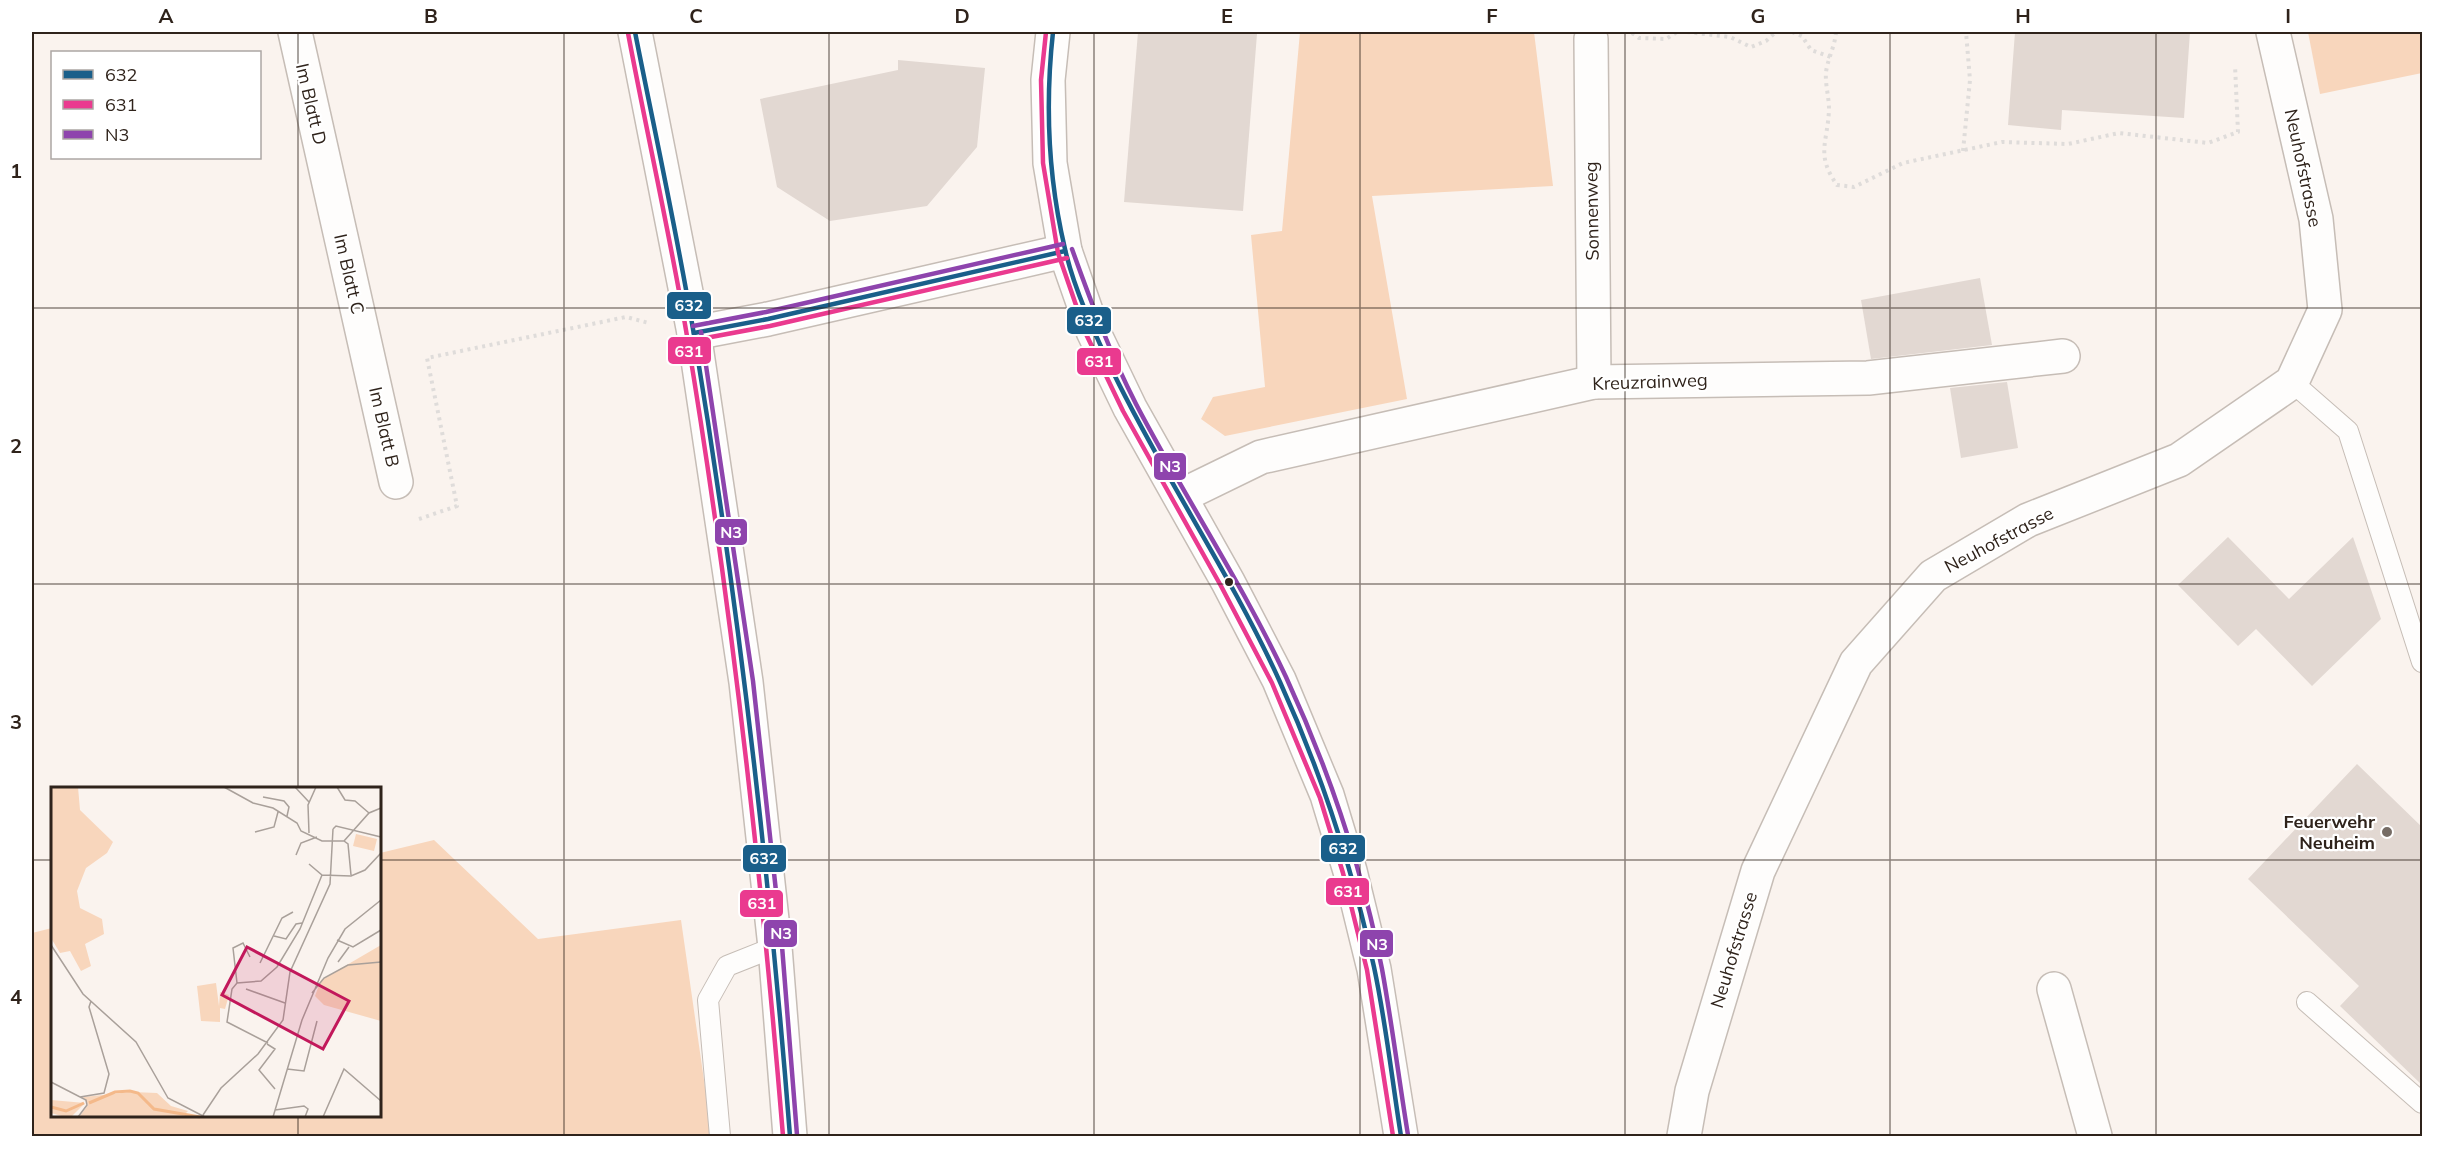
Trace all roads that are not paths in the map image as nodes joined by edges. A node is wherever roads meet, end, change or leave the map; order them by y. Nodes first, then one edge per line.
1 (295, 32) edge
2 (635, 32) edge
3 (1053, 32) edge
4 (2273, 32) edge
5 (1591, 39) dead end
6 (328, 177) joint
7 (1065, 251) junction
8 (694, 333) junction
9 (2063, 356) dead end
10 (371, 372) joint
11 (1594, 382) junction
12 (2292, 382) junction
13 (396, 482) dead end
14 (1181, 496) junction
15 (2422, 662) edge
16 (775, 947) junction
17 (2054, 989) dead end
18 (2307, 1002) dead end
19 (2422, 1103) edge
20 (720, 1137) edge
21 (790, 1137) edge
22 (1401, 1137) edge
23 (1684, 1137) edge
24 (2095, 1137) edge

1 - 6 street, Im Blatt D
2 - 8 street
3 - 7 street
4 - 12 street, Neuhofstrasse
5 - 11 street, Sonnenweg
6 - 10 street, Im Blatt C
7 - 8 street
7 - 14 street
8 - 16 street
9 - 11 street, Kreuzrainweg
10 - 13 street, Im Blatt B
11 - 14 street, Kreuzrainweg
12 - 15 lane
12 - 23 street, Neuhofstrasse
14 - 22 street
16 - 20 lane
16 - 21 street
17 - 24 street
18 - 19 lane

